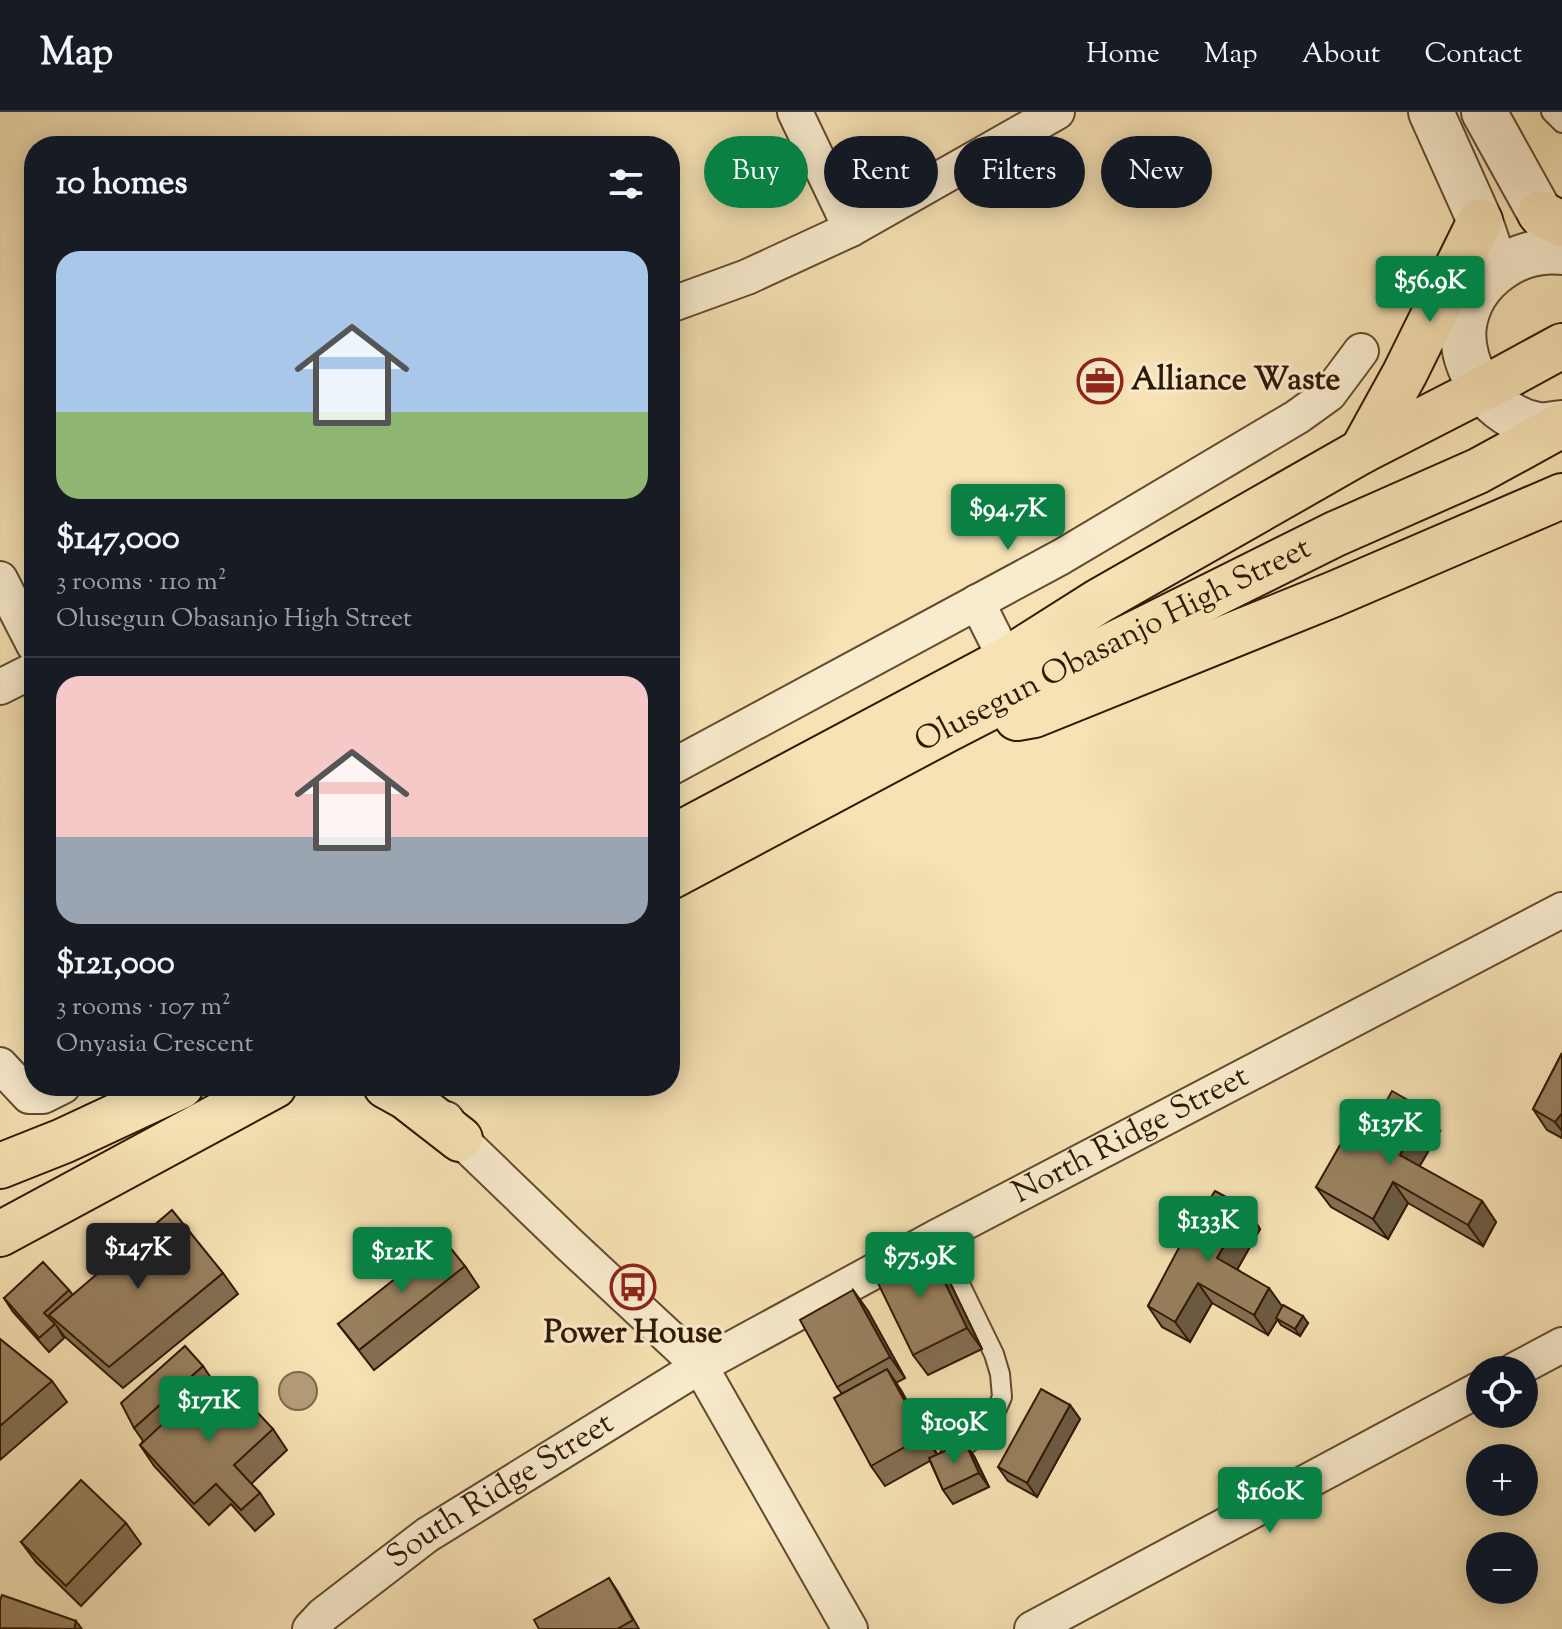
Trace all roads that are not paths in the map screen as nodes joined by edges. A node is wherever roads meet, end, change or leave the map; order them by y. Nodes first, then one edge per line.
1 (795, 112) edge
2 (1057, 112) edge
3 (1431, 112) edge
4 (1484, 112) edge
5 (1551, 112) edge
6 (1562, 123) edge
7 (1480, 221) junction
8 (1555, 226) edge
9 (851, 229) junction
10 (1562, 252) edge
11 (1496, 270) junction
12 (680, 301) edge
13 (1562, 346) edge
14 (1361, 351) dead end
15 (1483, 389) junction
16 (1562, 424) edge
17 (1362, 451) junction
18 (1562, 496) edge
19 (0, 579) edge
20 (977, 602) junction
21 (24, 626) edge
22 (1006, 660) junction
23 (24, 675) edge
24 (0, 687) edge
25 (948, 729) junction
26 (680, 763) edge
27 (680, 834) edge
28 (680, 872) edge
29 (1562, 910) edge
30 (0, 1065) edge
31 (24, 1091) edge
32 (160, 1096) edge
33 (255, 1096) edge
34 (404, 1096) edge
35 (438, 1106) edge
36 (0, 1131) edge
37 (63, 1141) junction
38 (0, 1166) edge
39 (0, 1234) edge
40 (937, 1237) junction
41 (1562, 1345) edge
42 (1538, 1358) edge
43 (700, 1366) junction
44 (1466, 1396) edge
45 (938, 1465) edge
46 (841, 1626) edge
47 (310, 1629) edge
48 (1032, 1629) edge

1 - 9 street
2 - 9 street
3 - 7 street
4 - 8 street
5 - 6 lane
7 - 11 street
7 - 17 main road
9 - 12 street
10 - 11 street, Olusegun Obasanjo High Street
11 - 15 street, Olusegun Obasanjo High Street
13 - 15 main road, Olusegun Obasanjo High Street
14 - 20 street
15 - 16 street, Olusegun Obasanjo High Street
15 - 17 main road, Olusegun Obasanjo High Street
16 - 25 main road, Olusegun Obasanjo High Street
17 - 22 main road, Olusegun Obasanjo High Street
18 - 25 main road
19 - 21 street
20 - 22 street
20 - 26 street
22 - 27 main road, Olusegun Obasanjo High Street
23 - 24 street
25 - 28 main road, Olusegun Obasanjo High Street
29 - 40 street, North Ridge Street
30 - 31 street
32 - 37 main road
33 - 39 main road
34 - 35 main road
35 - 43 street
36 - 37 main road
37 - 38 main road
40 - 43 street, North Ridge Street
40 - 45 lane
41 - 42 street
43 - 46 street
43 - 47 street, South Ridge Street
44 - 48 street

